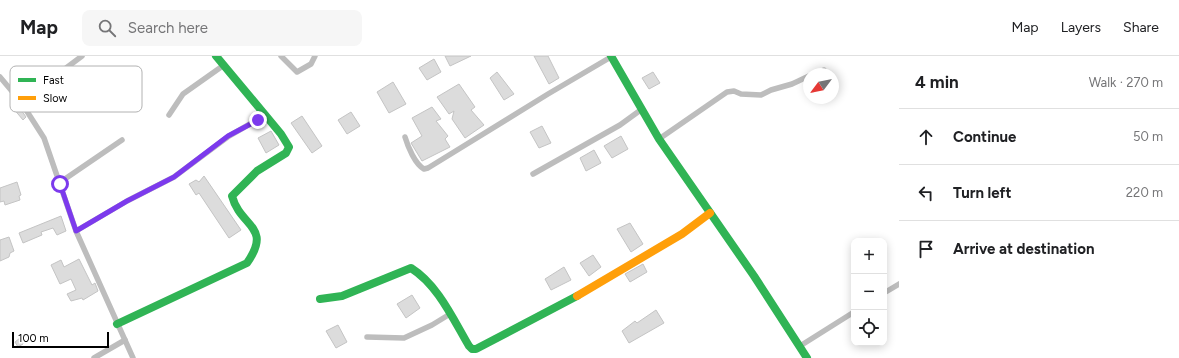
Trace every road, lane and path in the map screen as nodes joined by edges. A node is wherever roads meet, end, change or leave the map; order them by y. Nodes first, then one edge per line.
1 (216, 56) edge
2 (281, 56) edge
3 (315, 56) edge
4 (80, 57) edge
5 (611, 57) edge
6 (224, 65) junction
7 (68, 66) edge
8 (0, 77) edge
9 (803, 79) edge
10 (10, 89) edge
11 (259, 109) junction
12 (642, 109) junction
13 (27, 112) edge
14 (169, 115) dead end
15 (405, 137) dead end
16 (659, 139) junction
17 (122, 140) dead end
18 (533, 174) dead end
19 (60, 184) junction
20 (710, 213) junction
21 (76, 231) junction
22 (899, 284) edge
23 (887, 291) edge
24 (320, 299) dead end
25 (450, 314) junction
26 (851, 314) edge
27 (117, 324) junction
28 (367, 337) dead end
29 (125, 340) junction
30 (800, 346) junction
31 (94, 358) edge
32 (133, 358) edge
33 (807, 358) edge

1 - 6 street
2 - 3 street
4 - 7 street
5 - 12 street
5 - 15 street
6 - 11 street
6 - 14 street
8 - 10 street
9 - 16 street
11 - 21 street
11 - 27 street
12 - 16 street
12 - 18 street
13 - 19 street
16 - 20 street
17 - 19 street
19 - 21 street
20 - 25 street
20 - 30 street
21 - 27 street
22 - 23 street
24 - 25 street
25 - 28 street
26 - 30 street
27 - 29 street
29 - 31 street
29 - 32 street
30 - 33 street

